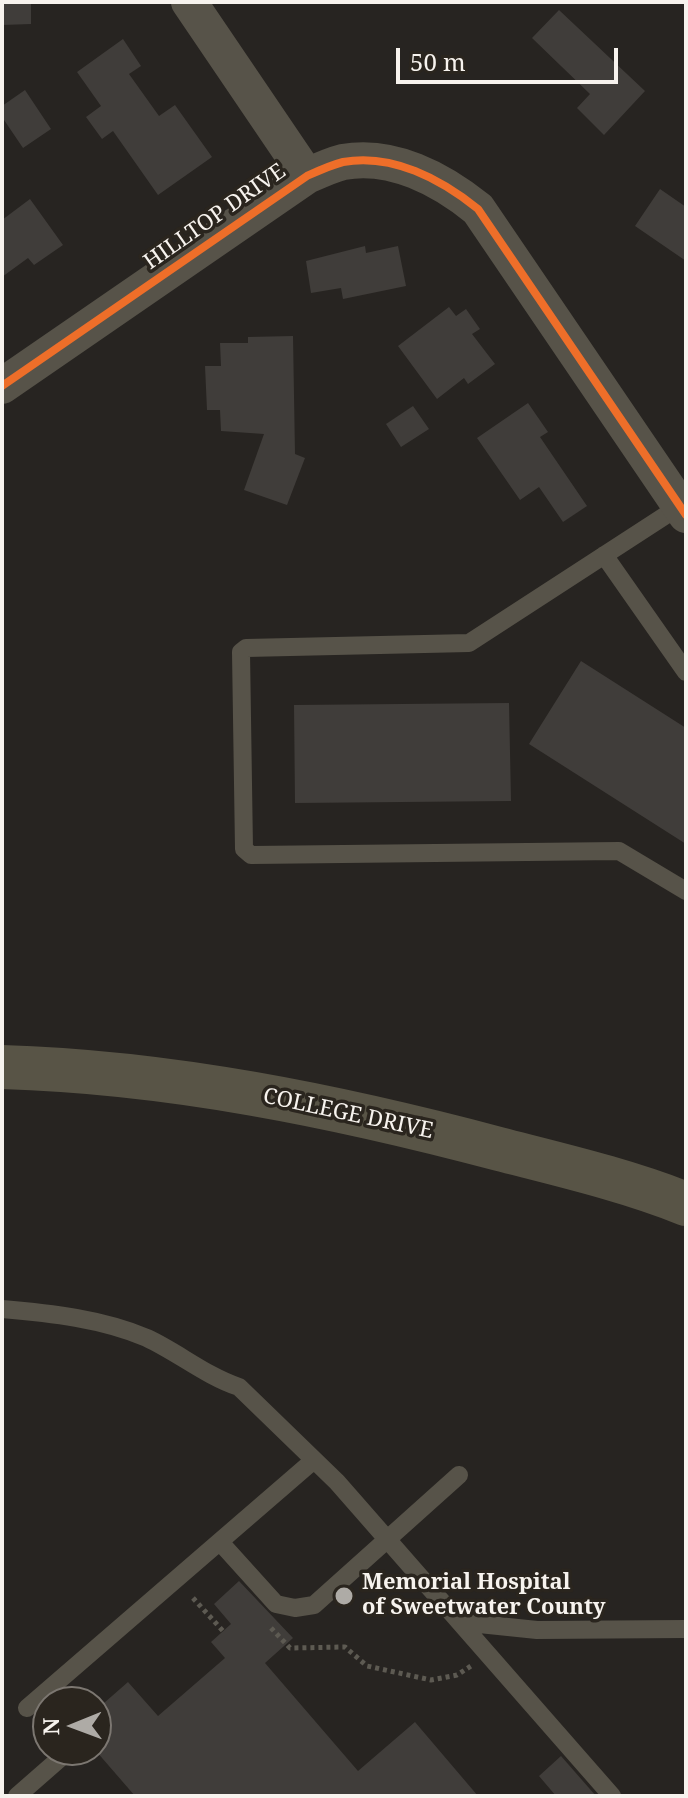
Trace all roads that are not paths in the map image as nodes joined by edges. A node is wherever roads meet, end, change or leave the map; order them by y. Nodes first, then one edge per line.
1 (189, 2) edge
2 (307, 176) junction
3 (2, 386) edge
4 (683, 511) edge
5 (604, 555) junction
6 (686, 672) edge
7 (686, 891) edge
8 (2, 1067) edge
9 (686, 1204) edge
10 (2, 1309) edge
11 (314, 1460) junction
12 (459, 1475) dead end
13 (388, 1539) junction
14 (220, 1542) junction
15 (460, 1622) junction
16 (686, 1629) edge
17 (27, 1708) dead end
18 (51, 1766) edge
19 (17, 1796) edge
20 (612, 1796) edge

1 - 2 street
2 - 3 street, HILLTOP DRIVE
2 - 4 street, HILLTOP DRIVE
4 - 5 lane
5 - 6 lane
5 - 7 lane
8 - 9 main road, COLLEGE DRIVE
10 - 11 lane
11 - 13 lane
11 - 14 lane
12 - 13 lane
13 - 14 lane
13 - 15 lane
14 - 17 lane
15 - 16 lane
15 - 20 lane
18 - 19 lane

